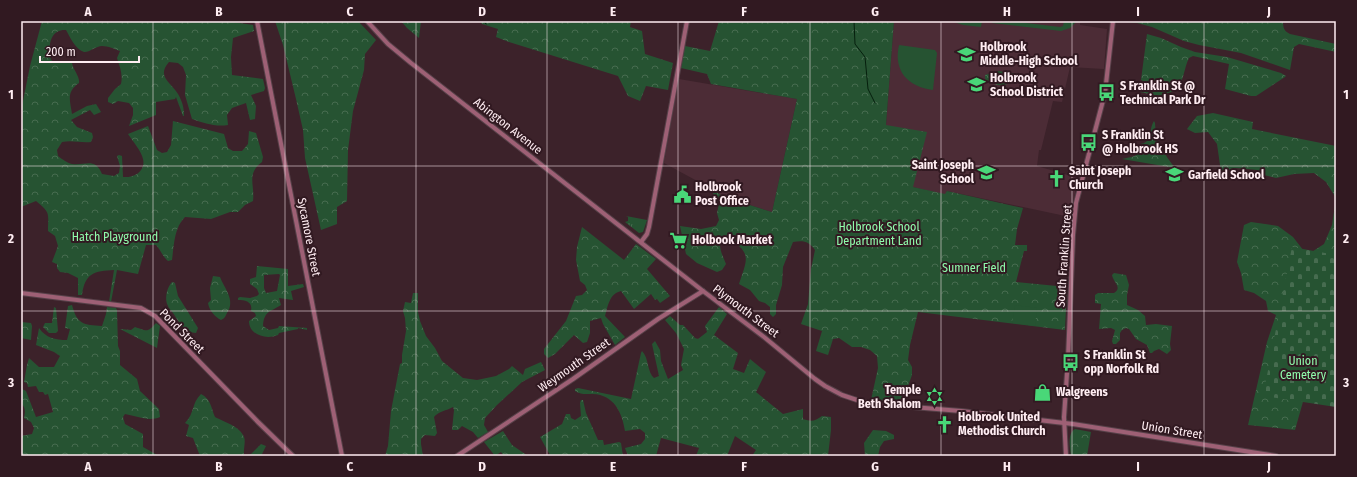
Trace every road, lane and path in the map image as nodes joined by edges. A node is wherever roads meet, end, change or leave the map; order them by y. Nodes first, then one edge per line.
1 (257, 21) edge
2 (367, 21) edge
3 (687, 21) edge
4 (1112, 21) edge
5 (641, 242) junction
6 (703, 291) junction
7 (21, 292) edge
8 (1064, 424) junction
9 (293, 456) edge
10 (342, 456) edge
11 (457, 456) edge
12 (1066, 456) edge
13 (1276, 456) edge

1 - 10 main road, Sycamore Street
2 - 5 main road, Abington Avenue
3 - 5 main road
4 - 8 main road, South Franklin Street
5 - 6 main road, Plymouth Street
6 - 8 main road, Plymouth Street
6 - 11 main road, Weymouth Street
7 - 9 main road, Pond Street
8 - 12 main road, South Franklin Street
8 - 13 main road, Union Street

